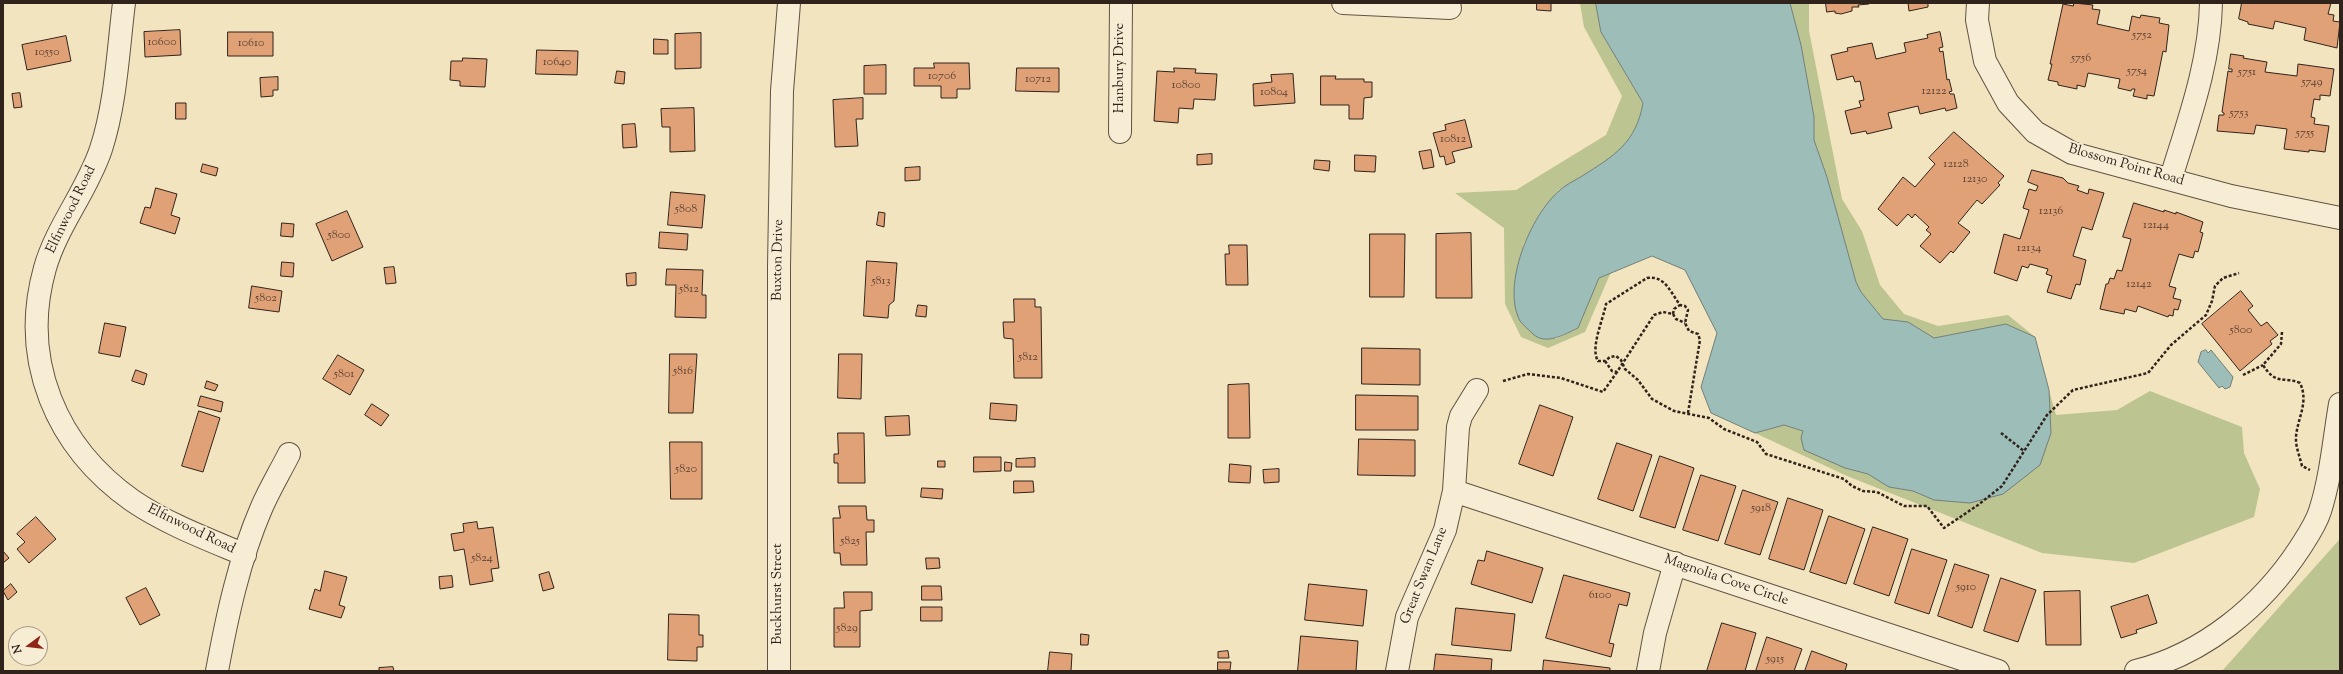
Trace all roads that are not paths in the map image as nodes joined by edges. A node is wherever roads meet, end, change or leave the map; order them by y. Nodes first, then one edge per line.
1 (124, 3) edge
2 (789, 3) edge
3 (1121, 3) edge
4 (1343, 3) edge
5 (1978, 3) edge
6 (2211, 3) edge
7 (1450, 8) dead end
8 (1120, 132) dead end
9 (2171, 178) junction
10 (2340, 218) edge
11 (1478, 390) dead end
12 (2340, 404) edge
13 (289, 454) dead end
14 (1454, 491) junction
15 (779, 518) joint
16 (245, 555) junction
17 (1675, 563) junction
18 (217, 671) edge
19 (778, 671) edge
20 (1397, 671) edge
21 (1648, 671) edge
22 (1998, 671) edge
23 (2136, 671) edge

1 - 16 street, Elfinwood Road
2 - 15 street, Buxton Drive
3 - 8 street, Hanbury Drive
4 - 7 street
5 - 9 street, Blossom Point Road
6 - 9 street
9 - 10 street, Blossom Point Road
11 - 14 street, Great Swan Lane
12 - 23 street
13 - 16 street
14 - 17 street, Magnolia Cove Circle
14 - 20 street, Great Swan Lane
15 - 19 street, Buckhurst Street
16 - 18 street
17 - 21 street
17 - 22 street, Magnolia Cove Circle

